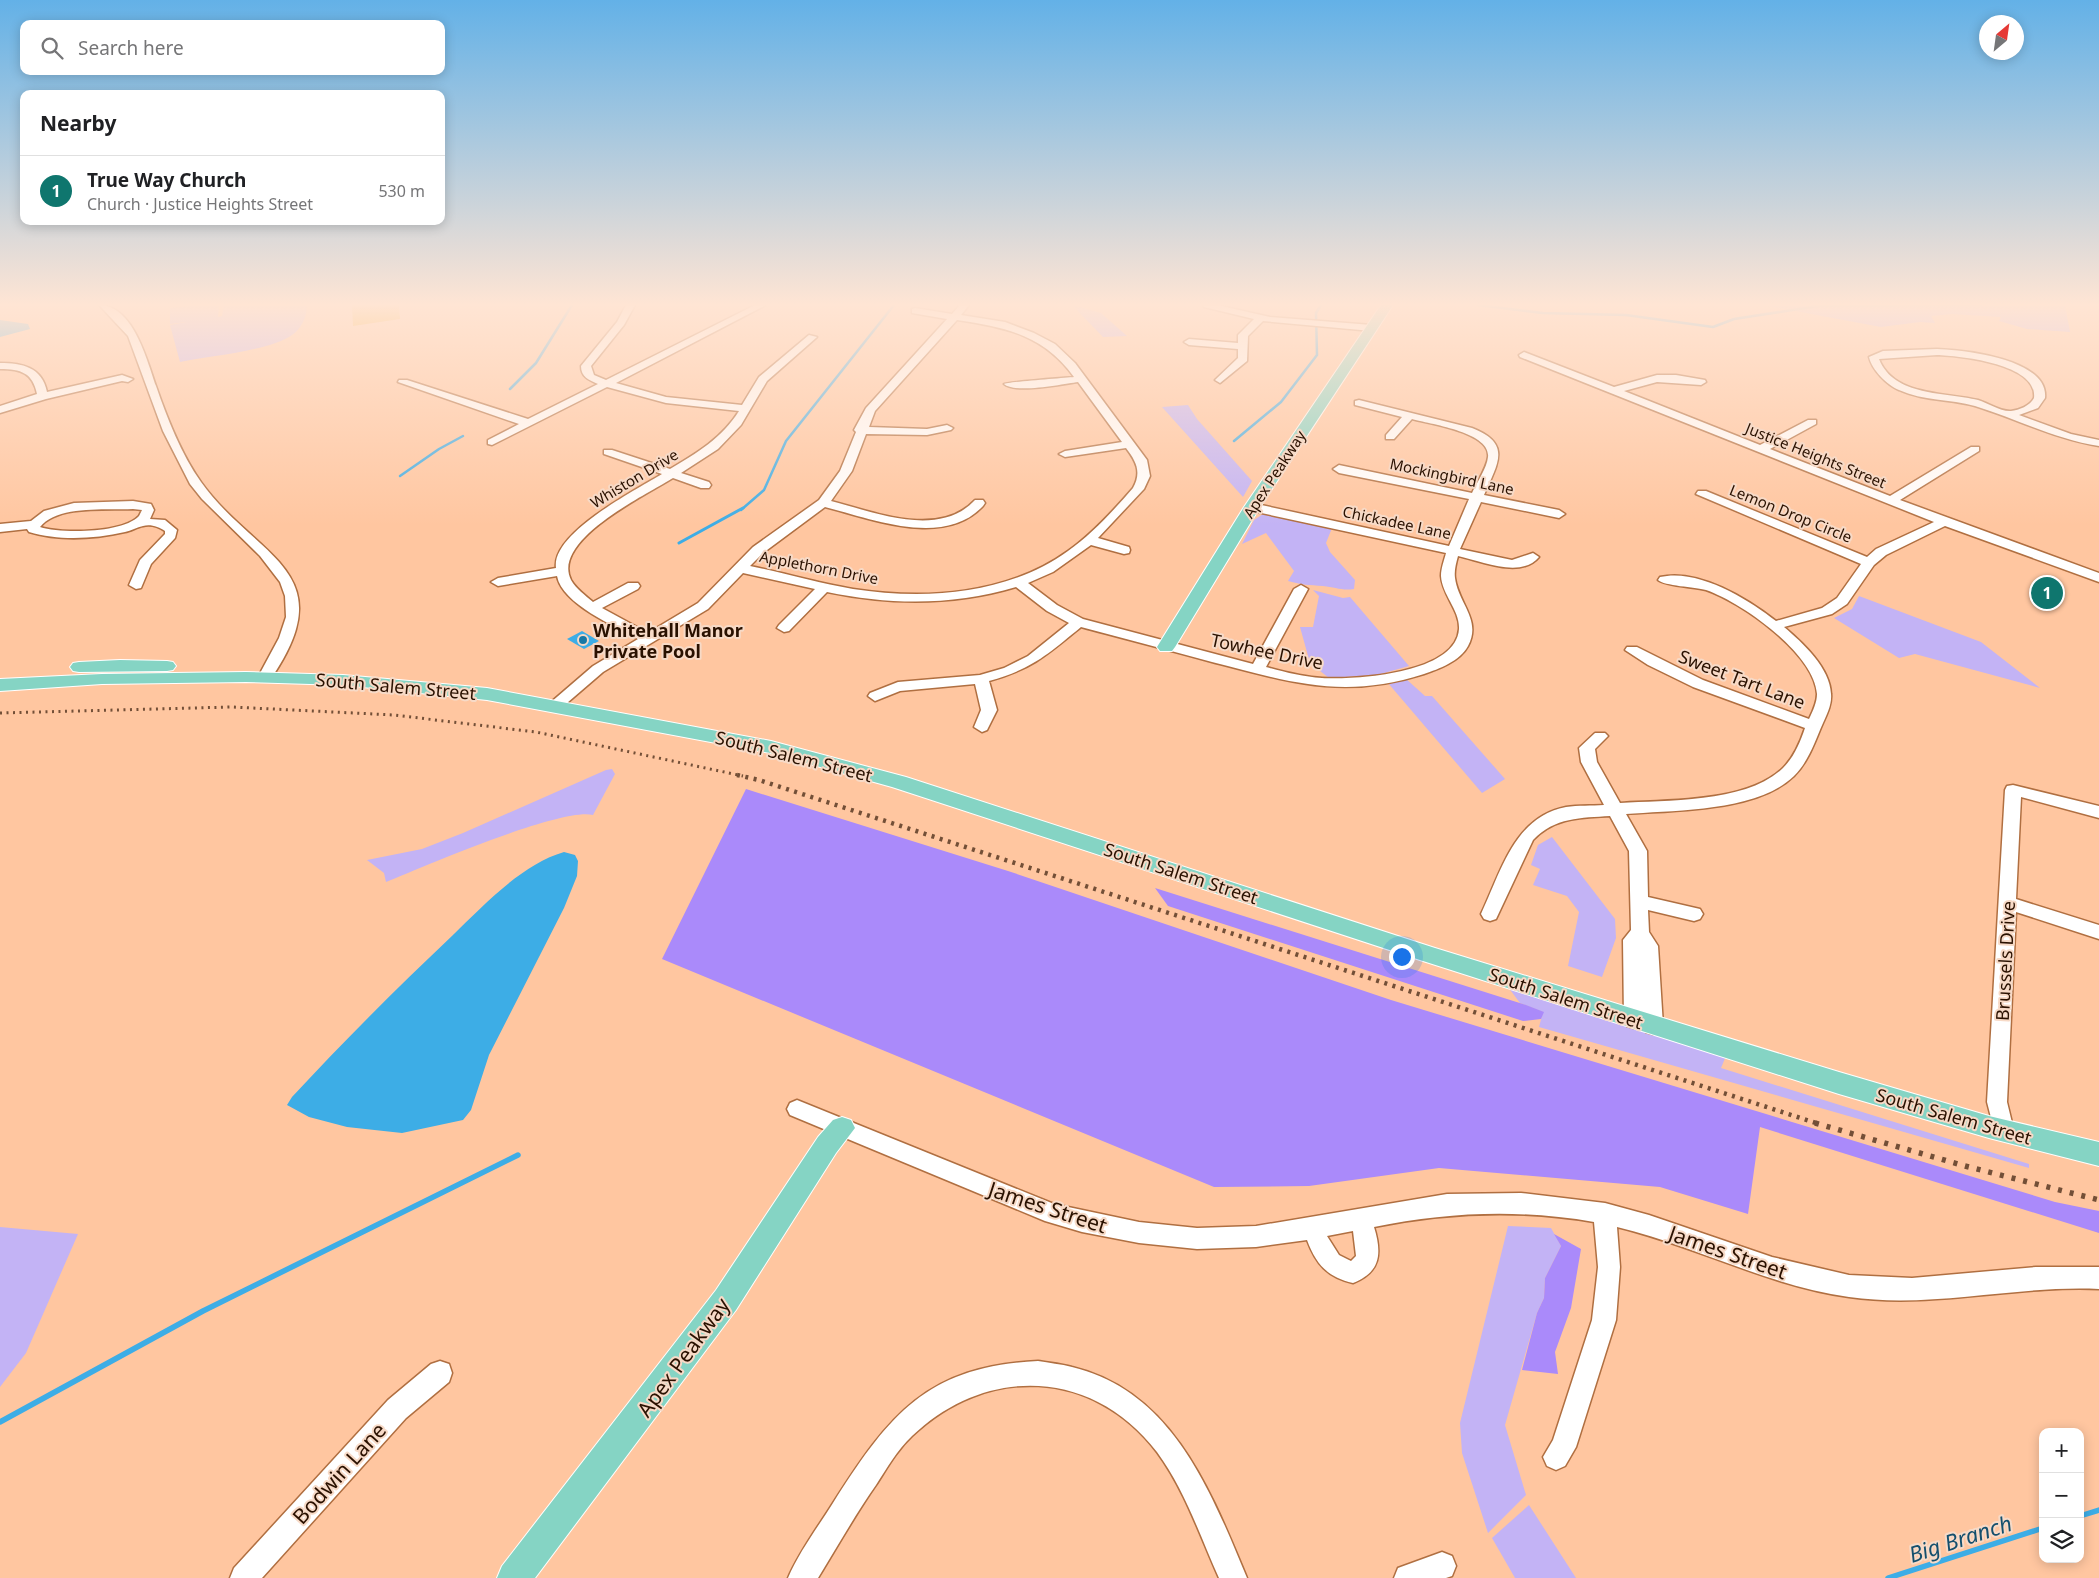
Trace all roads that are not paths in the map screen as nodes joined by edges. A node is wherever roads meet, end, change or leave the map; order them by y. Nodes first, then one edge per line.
1 (38, 379) edge
2 (129, 379) edge
3 (150, 379) edge
4 (594, 379) edge
5 (616, 379) edge
6 (765, 379) edge
7 (896, 379) edge
8 (1080, 379) joint
9 (1338, 379) edge
10 (1584, 379) edge
11 (1649, 379) edge
12 (1680, 379) edge
13 (1891, 379) edge
14 (2029, 379) edge
15 (403, 382) dead end
16 (1701, 382) dead end
17 (606, 384) junction
18 (1009, 384) dead end
19 (1614, 391) junction
20 (47, 395) junction
21 (1359, 403) dead end
22 (745, 408) junction
23 (0, 410) edge
24 (2008, 415) junction
25 (1409, 416) junction
26 (1812, 422) dead end
27 (528, 423) junction
28 (947, 428) dead end
29 (860, 430) junction
30 (1390, 437) dead end
31 (492, 442) dead end
32 (2099, 443) edge
33 (1128, 444) junction
34 (1761, 449) junction
35 (1975, 449) dead end
36 (608, 452) dead end
37 (1065, 454) dead end
38 (1339, 469) dead end
39 (672, 473) junction
40 (705, 484) dead end
41 (1702, 494) dead end
42 (1476, 497) junction
43 (1891, 501) junction
44 (823, 503) junction
45 (979, 503) dead end
46 (1252, 507) junction
47 (1559, 514) dead end
48 (140, 522) junction
49 (1944, 522) junction
50 (34, 524) junction
51 (0, 528) edge
52 (1089, 540) junction
53 (1124, 550) dead end
54 (1453, 551) junction
55 (1533, 557) dead end
56 (1868, 562) junction
57 (740, 568) junction
58 (560, 571) junction
59 (2099, 578) edge
60 (1665, 580) dead end
61 (498, 582) dead end
62 (1018, 582) junction
63 (136, 585) dead end
64 (633, 586) dead end
65 (824, 586) junction
66 (1301, 590) dead end
67 (593, 607) junction
68 (1078, 622) junction
69 (1773, 626) junction
70 (784, 628) dead end
71 (648, 639) junction
72 (1166, 647) junction
73 (1632, 650) dead end
74 (1257, 670) junction
75 (0, 672) edge
76 (255, 677) junction
77 (981, 679) junction
78 (0, 685) edge
79 (875, 696) dead end
80 (555, 706) junction
81 (1814, 726) junction
82 (982, 727) dead end
83 (1600, 736) dead end
84 (1616, 809) junction
85 (2099, 812) edge
86 (1639, 901) junction
87 (2008, 903) junction
88 (1490, 914) dead end
89 (1694, 914) dead end
90 (2099, 932) edge
91 (1643, 1023) junction
92 (797, 1109) dead end
93 (842, 1128) junction
94 (2003, 1131) junction
95 (2099, 1154) edge
96 (1605, 1213) junction
97 (1360, 1219) junction
98 (1313, 1228) junction
99 (2099, 1278) edge
100 (440, 1373) dead end
101 (1556, 1457) dead end
102 (1442, 1566) dead end
103 (244, 1578) edge
104 (514, 1578) edge
105 (802, 1578) edge
106 (1233, 1578) edge
107 (1408, 1578) edge

1 - 20 street
2 - 20 street
3 - 76 street
4 - 17 street
5 - 17 street
6 - 22 street, Whiston Drive
7 - 29 street
8 - 18 street
8 - 33 street, Applethorn Drive
9 - 46 main road, Apex Peakway
10 - 19 street, Justice Heights Street
11 - 19 street
12 - 16 street
13 - 24 street
14 - 24 street
15 - 27 street
17 - 22 street
17 - 27 street
19 - 34 street, Justice Heights Street
20 - 23 street
21 - 25 street, Towhee Drive
22 - 39 street, Whiston Drive
24 - 32 street
25 - 30 street
25 - 42 street, Towhee Drive
26 - 34 street
27 - 31 street
28 - 29 street
29 - 44 street
33 - 37 street
33 - 52 street, Applethorn Drive
34 - 43 street, Justice Heights Street
35 - 43 street
36 - 39 street
38 - 42 street, Mockingbird Lane
39 - 40 street
39 - 58 street, Whiston Drive
41 - 56 street, Lemon Drop Circle
42 - 47 street, Mockingbird Lane
42 - 54 street, Towhee Drive
43 - 49 street, Justice Heights Street
44 - 45 street
44 - 57 street
46 - 54 street, Chickadee Lane
46 - 72 main road, Apex Peakway
48 - 50 street
48 - 50 street
48 - 63 street
49 - 56 street
49 - 59 street, Justice Heights Street
50 - 51 street
52 - 53 street
52 - 62 street, Applethorn Drive
54 - 55 street, Chickadee Lane
54 - 74 street, Towhee Drive
56 - 69 street
57 - 65 street, Applethorn Drive
57 - 71 street
58 - 61 street
58 - 67 street
60 - 69 street
62 - 65 street, Applethorn Drive
62 - 68 street, Towhee Drive
64 - 67 street
65 - 70 street
66 - 74 street
67 - 71 street
68 - 72 street, Towhee Drive
68 - 77 street
69 - 81 street
71 - 80 street
72 - 74 street, Towhee Drive
73 - 81 street, Sweet Tart Lane
75 - 76 main road, South Salem Street
76 - 78 main road, South Salem Street
76 - 80 main road, South Salem Street
77 - 79 street
77 - 82 street
80 - 91 main road, South Salem Street
81 - 84 street
83 - 84 street
84 - 86 street
84 - 88 street
85 - 87 street, Brussels Drive
86 - 89 street
86 - 91 street
87 - 90 street
87 - 94 street, Brussels Drive
91 - 94 main road, South Salem Street
92 - 93 street, James Street
93 - 98 street, James Street
93 - 104 main road, Apex Peakway
94 - 95 main road, South Salem Street
96 - 97 street, James Street
96 - 99 street, James Street
96 - 101 street
97 - 98 street, James Street
97 - 98 street
100 - 103 street, Bodwin Lane
102 - 107 street
105 - 106 street

